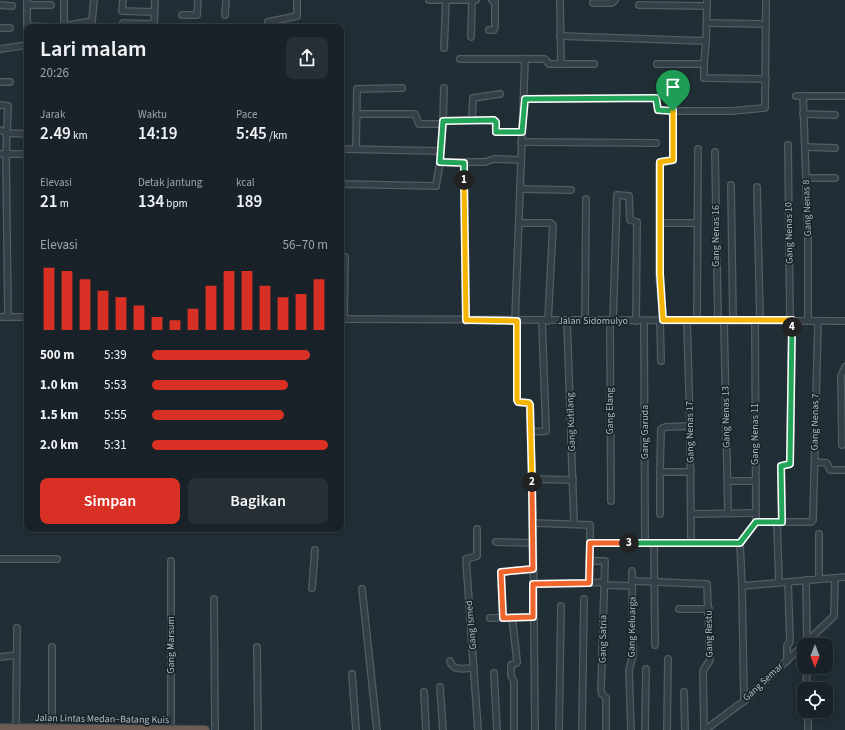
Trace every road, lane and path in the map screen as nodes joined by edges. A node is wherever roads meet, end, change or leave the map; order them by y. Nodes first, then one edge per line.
1 (64, 0) edge
2 (94, 0) edge
3 (123, 0) edge
4 (155, 0) edge
5 (198, 0) edge
6 (226, 0) edge
7 (297, 0) edge
8 (429, 0) edge
9 (446, 0) edge
10 (472, 0) edge
11 (476, 0) edge
12 (492, 0) edge
13 (560, 0) edge
14 (615, 0) edge
15 (766, 0) edge
16 (27, 3) edge
17 (593, 3) dead end
18 (707, 3) edge
19 (0, 5) edge
20 (51, 5) dead end
21 (639, 5) dead end
22 (12, 6) dead end
23 (154, 12) junction
24 (226, 15) dead end
25 (182, 16) dead end
26 (268, 22) dead end
27 (123, 23) dead end
28 (707, 23) junction
29 (27, 24) edge
30 (64, 24) edge
31 (75, 24) edge
32 (766, 24) junction
33 (0, 28) edge
34 (10, 28) dead end
35 (489, 30) dead end
36 (560, 36) junction
37 (471, 38) dead end
38 (706, 41) junction
39 (24, 45) edge
40 (444, 48) dead end
41 (0, 49) edge
42 (525, 59) junction
43 (460, 60) dead end
44 (561, 64) junction
45 (594, 64) dead end
46 (657, 64) dead end
47 (704, 64) junction
48 (766, 79) junction
49 (0, 82) edge
50 (10, 82) dead end
51 (402, 88) dead end
52 (444, 88) dead end
53 (500, 94) dead end
54 (796, 96) dead end
55 (804, 96) junction
56 (845, 96) edge
57 (525, 99) junction
58 (0, 105) edge
59 (673, 111) junction
60 (356, 114) junction
61 (803, 114) junction
62 (835, 115) dead end
63 (472, 120) junction
64 (443, 123) junction
65 (0, 130) edge
66 (522, 132) junction
67 (7, 133) junction
68 (24, 134) edge
69 (521, 142) junction
70 (656, 143) dead end
71 (788, 145) dead end
72 (804, 147) junction
73 (835, 148) dead end
74 (344, 149) edge
75 (356, 149) junction
76 (698, 149) dead end
77 (440, 151) junction
78 (715, 152) dead end
79 (3, 154) edge
80 (24, 154) edge
81 (520, 160) junction
82 (440, 162) junction
83 (464, 163) junction
84 (806, 178) junction
85 (835, 178) dead end
86 (344, 184) edge
87 (731, 185) dead end
88 (757, 187) dead end
89 (521, 189) junction
90 (571, 190) dead end
91 (586, 199) dead end
92 (659, 222) junction
93 (519, 223) junction
94 (696, 223) junction
95 (345, 257) dead end
96 (344, 278) edge
97 (0, 316) edge
98 (8, 316) junction
99 (24, 317) edge
100 (344, 319) edge
101 (466, 320) junction
102 (662, 320) junction
103 (687, 320) junction
104 (697, 320) junction
105 (718, 320) junction
106 (724, 320) junction
107 (733, 320) junction
108 (758, 320) junction
109 (791, 320) junction
110 (808, 320) junction
111 (516, 321) junction
112 (545, 321) junction
113 (567, 321) junction
114 (585, 321) junction
115 (612, 321) junction
116 (636, 321) junction
117 (644, 321) junction
118 (818, 321) junction
119 (845, 321) edge
120 (660, 361) dead end
121 (845, 366) edge
122 (690, 426) junction
123 (531, 432) junction
124 (843, 442) edge
125 (814, 462) junction
126 (845, 470) edge
127 (660, 471) junction
128 (691, 472) junction
129 (532, 479) junction
130 (573, 480) junction
131 (728, 481) junction
132 (755, 481) junction
133 (611, 501) dead end
134 (728, 513) junction
135 (755, 513) junction
136 (660, 514) dead end
137 (692, 514) junction
138 (756, 522) junction
139 (780, 522) junction
140 (533, 523) junction
141 (574, 523) junction
142 (477, 529) dead end
143 (820, 534) dead end
144 (496, 542) dead end
145 (533, 543) junction
146 (590, 543) junction
147 (645, 543) junction
148 (654, 543) junction
149 (691, 543) junction
150 (740, 543) junction
151 (315, 550) dead end
152 (0, 559) edge
153 (56, 559) dead end
154 (171, 561) dead end
155 (589, 561) junction
156 (533, 569) junction
157 (632, 571) dead end
158 (845, 577) edge
159 (835, 578) junction
160 (819, 579) junction
161 (806, 580) junction
162 (655, 581) junction
163 (788, 582) junction
164 (589, 583) junction
165 (632, 583) junction
166 (779, 583) junction
167 (533, 584) junction
168 (604, 584) junction
169 (742, 586) junction
170 (312, 588) dead end
171 (362, 589) dead end
172 (214, 599) dead end
173 (584, 599) dead end
174 (561, 606) dead end
175 (679, 609) dead end
176 (709, 609) junction
177 (533, 617) junction
178 (490, 618) dead end
179 (503, 618) junction
180 (512, 618) junction
181 (17, 628) dead end
182 (807, 638) edge
183 (811, 638) edge
184 (655, 645) dead end
185 (52, 647) dead end
186 (257, 647) dead end
187 (797, 652) edge
188 (17, 655) junction
189 (0, 657) edge
190 (668, 659) dead end
191 (450, 661) dead end
192 (787, 661) junction
193 (474, 668) junction
194 (646, 669) dead end
195 (494, 673) dead end
196 (352, 674) dead end
197 (440, 687) dead end
198 (424, 692) dead end
199 (684, 692) dead end
200 (744, 701) junction
201 (808, 718) edge
202 (16, 728) junction
203 (4, 729) edge
204 (52, 729) edge
205 (74, 729) edge
206 (88, 729) edge
207 (103, 730) edge
208 (140, 730) edge
209 (171, 730) edge
210 (192, 730) edge
211 (205, 730) edge
212 (215, 730) edge
213 (258, 730) edge
214 (356, 730) edge
215 (377, 730) edge
216 (426, 730) edge
217 (443, 730) edge
218 (478, 730) edge
219 (497, 730) edge
220 (514, 730) edge
221 (535, 730) edge
222 (559, 730) edge
223 (582, 730) edge
224 (606, 730) edge
225 (631, 730) edge
226 (646, 730) edge
227 (667, 730) edge
228 (685, 730) edge
229 (705, 730) edge
230 (808, 730) edge

1 - 30 street
2 - 31 street
3 - 23 street
4 - 23 street
5 - 25 street
6 - 24 street
7 - 26 street
8 - 9 street
9 - 10 street
9 - 40 street
10 - 11 street
10 - 37 street
12 - 35 street
13 - 36 street
14 - 17 street
15 - 32 street
16 - 20 street
16 - 29 street
18 - 21 street
18 - 28 street
19 - 22 street
23 - 27 street
28 - 32 street
28 - 38 street
32 - 48 street
33 - 34 street
36 - 38 street
36 - 44 street
38 - 47 street
39 - 41 street
42 - 43 street
42 - 44 street
42 - 57 street
44 - 45 street
46 - 47 street
47 - 48 street
48 - 59 street
49 - 50 street
51 - 60 street
52 - 64 street
53 - 63 street
54 - 55 street
55 - 56 street
55 - 61 street, Gang Nenas 8
57 - 59 street
57 - 66 street
58 - 67 street
59 - 92 street
60 - 64 street
60 - 75 street
61 - 62 street
61 - 72 street, Gang Nenas 8
63 - 64 street
63 - 66 street
64 - 77 street
65 - 67 street
66 - 69 street
67 - 68 street
67 - 79 street
69 - 70 street
69 - 81 street
71 - 109 street, Gang Nenas 10
72 - 73 street
72 - 84 street, Gang Nenas 8
74 - 75 street
75 - 77 street
76 - 94 street
77 - 82 street
78 - 105 street, Gang Nenas 16
79 - 80 street
79 - 98 street
81 - 83 street
81 - 89 street
82 - 83 street
82 - 86 street
83 - 101 street
84 - 85 street
84 - 110 street, Gang Nenas 8
87 - 107 street
88 - 108 street, Gang Nenas 11
89 - 90 street
89 - 93 street
91 - 114 street
92 - 94 street
92 - 102 street
93 - 111 street
93 - 112 street
94 - 104 street
95 - 96 street
97 - 98 street
98 - 99 street
100 - 101 street, Jalan Sidomulyo
101 - 111 street, Jalan Sidomulyo
102 - 103 street, Jalan Sidomulyo
102 - 117 street, Jalan Sidomulyo
102 - 120 street
103 - 104 street, Jalan Sidomulyo
103 - 122 street, Gang Nenas 17
104 - 105 street, Jalan Sidomulyo
105 - 106 street, Jalan Sidomulyo
106 - 107 street, Jalan Sidomulyo
106 - 131 street, Gang Nenas 13
107 - 108 street, Jalan Sidomulyo
108 - 109 street, Jalan Sidomulyo
108 - 132 street, Gang Nenas 11
109 - 110 street, Jalan Sidomulyo
109 - 139 street, Gang Nenas 10
110 - 118 street, Jalan Sidomulyo
111 - 112 street, Jalan Sidomulyo
111 - 123 street
112 - 113 street, Jalan Sidomulyo
112 - 123 street
113 - 114 street, Jalan Sidomulyo
113 - 130 street, Gang Kutilang
114 - 115 street, Jalan Sidomulyo
115 - 116 street, Jalan Sidomulyo
115 - 116 street, Gang Elang
115 - 133 street, Gang Elang
116 - 117 street, Jalan Sidomulyo
117 - 147 street, Gang Garuda
118 - 119 street, Jalan Sidomulyo
118 - 125 street, Gang Nenas 7
121 - 124 street
122 - 127 street
122 - 128 street, Gang Nenas 17
123 - 129 street
125 - 126 street
125 - 139 street, Gang Nenas 7
127 - 128 street
127 - 136 street
128 - 137 street, Gang Nenas 17
129 - 130 street
129 - 140 street
130 - 141 street, Gang Kutilang
131 - 132 street
131 - 134 street, Gang Nenas 13
132 - 135 street, Gang Nenas 11
134 - 135 street
134 - 137 street
135 - 138 street, Gang Nenas 11
137 - 149 street, Gang Nenas 17
138 - 139 street
138 - 150 street
139 - 166 street
140 - 141 street
140 - 145 street
141 - 146 street
142 - 193 street, Gang Ismed
143 - 160 street
144 - 145 street
145 - 156 street
146 - 147 street
146 - 155 street
147 - 148 street
148 - 149 street
148 - 162 street
149 - 150 street
150 - 169 street
151 - 170 street
152 - 153 street
154 - 209 street, Gang Marsum
155 - 164 street
155 - 168 street, Gang Satria
156 - 167 street
156 - 179 street
157 - 165 street, Gang Keluarga
158 - 159 street
159 - 160 street
159 - 183 street, Gang Semar
160 - 161 street
161 - 163 street
161 - 182 street
162 - 165 street
162 - 176 street, Gang Restu
162 - 184 street
163 - 166 street
163 - 192 street
164 - 167 street
164 - 168 street
165 - 168 street
165 - 225 street, Gang Keluarga
166 - 169 street
167 - 177 street
168 - 224 street, Gang Satria
169 - 200 street
171 - 215 street
172 - 212 street
173 - 223 street
174 - 222 street
175 - 176 street
176 - 229 street, Gang Restu
177 - 180 street
177 - 221 street
178 - 179 street
179 - 180 street
180 - 220 street
181 - 188 street
185 - 204 street
186 - 213 street
187 - 192 street, Gang Semar
188 - 189 street
188 - 202 street
190 - 227 street
191 - 193 street
192 - 200 street, Gang Semar
193 - 218 street, Gang Ismed
194 - 226 street
195 - 219 street
196 - 214 street
197 - 217 street
198 - 216 street
199 - 228 street
200 - 229 street, Gang Semar
201 - 230 street
202 - 203 highway, Jalan Lintas Medan–Batang Kuis
202 - 204 highway, Jalan Lintas Medan–Batang Kuis
204 - 205 highway, Jalan Lintas Medan–Batang Kuis
205 - 206 highway, Jalan Lintas Medan–Batang Kuis
206 - 207 highway, Jalan Lintas Medan–Batang Kuis
207 - 208 highway, Jalan Lintas Medan–Batang Kuis
208 - 209 highway, Jalan Lintas Medan–Batang Kuis
209 - 210 highway, Jalan Lintas Medan–Batang Kuis
210 - 211 highway, Jalan Lintas Medan–Batang Kuis

